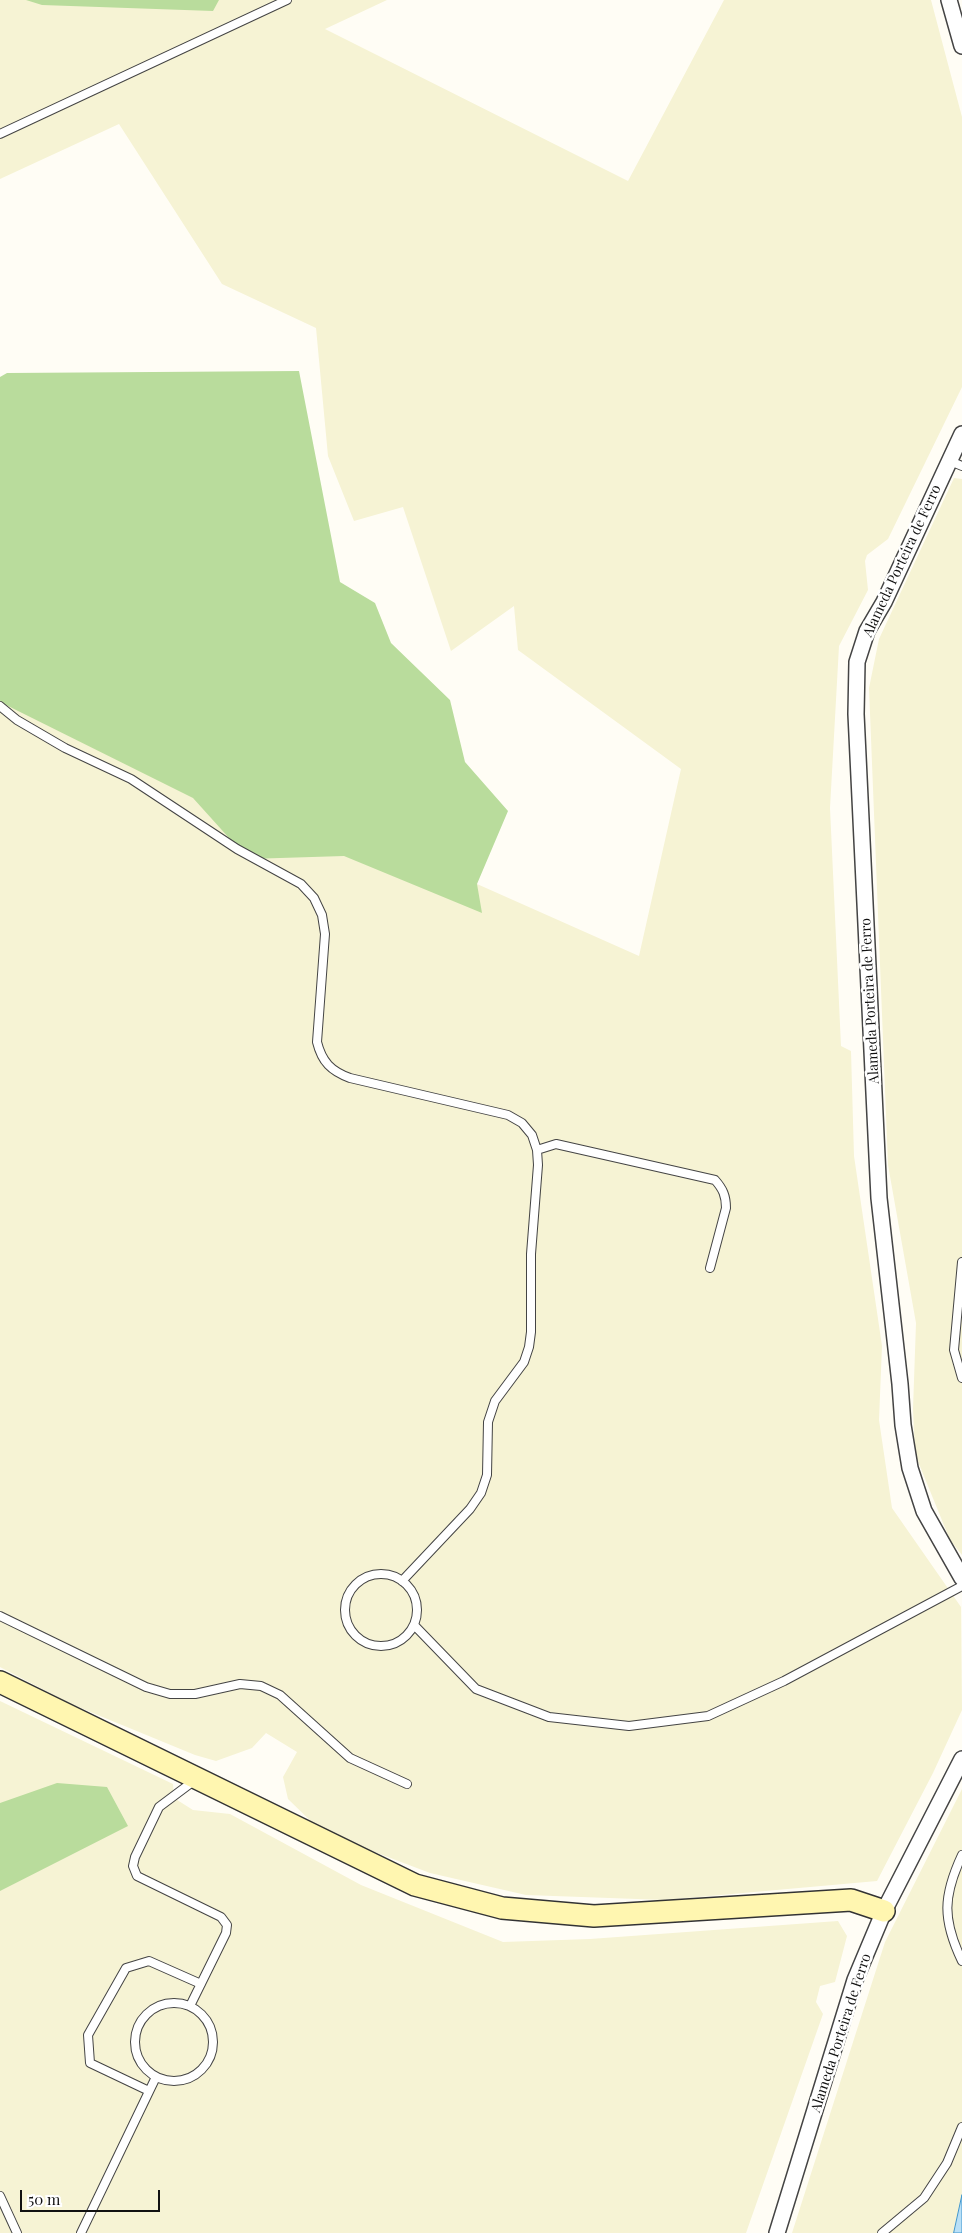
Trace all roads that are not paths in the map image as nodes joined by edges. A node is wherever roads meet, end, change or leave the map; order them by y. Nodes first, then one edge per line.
1 (287, 0) edge
2 (949, 0) edge
3 (962, 46) edge
4 (0, 134) edge
5 (962, 434) edge
6 (956, 463) edge
7 (0, 706) edge
8 (537, 1150) junction
9 (962, 1262) edge
10 (710, 1268) dead end
11 (962, 1378) edge
12 (962, 1578) edge
13 (402, 1581) junction
14 (962, 1586) edge
15 (0, 1616) edge
16 (414, 1625) junction
17 (0, 1682) edge
18 (962, 1759) edge
19 (197, 1778) junction
20 (407, 1784) dead end
21 (962, 1855) edge
22 (884, 1911) junction
23 (962, 1960) edge
24 (201, 1984) junction
25 (190, 2006) junction
26 (156, 2077) junction
27 (149, 2091) junction
28 (962, 2127) edge
29 (0, 2196) edge
30 (17, 2233) edge
31 (81, 2233) edge
32 (777, 2233) edge
33 (882, 2233) edge

1 - 4 lane
2 - 3 street
5 - 6 street, Alameda Porteira de Ferro
6 - 12 street, Alameda Porteira de Ferro
7 - 8 lane
8 - 10 lane
8 - 13 lane
9 - 11 lane
13 - 16 lane
13 - 16 lane
14 - 16 lane
15 - 20 lane
17 - 19 street
18 - 22 street, Alameda Porteira de Ferro
19 - 22 street
19 - 24 lane
21 - 23 lane
22 - 32 street, Alameda Porteira de Ferro
24 - 25 lane
24 - 27 lane
25 - 26 lane
25 - 26 lane
26 - 27 lane
27 - 31 lane
28 - 33 lane
29 - 30 lane

